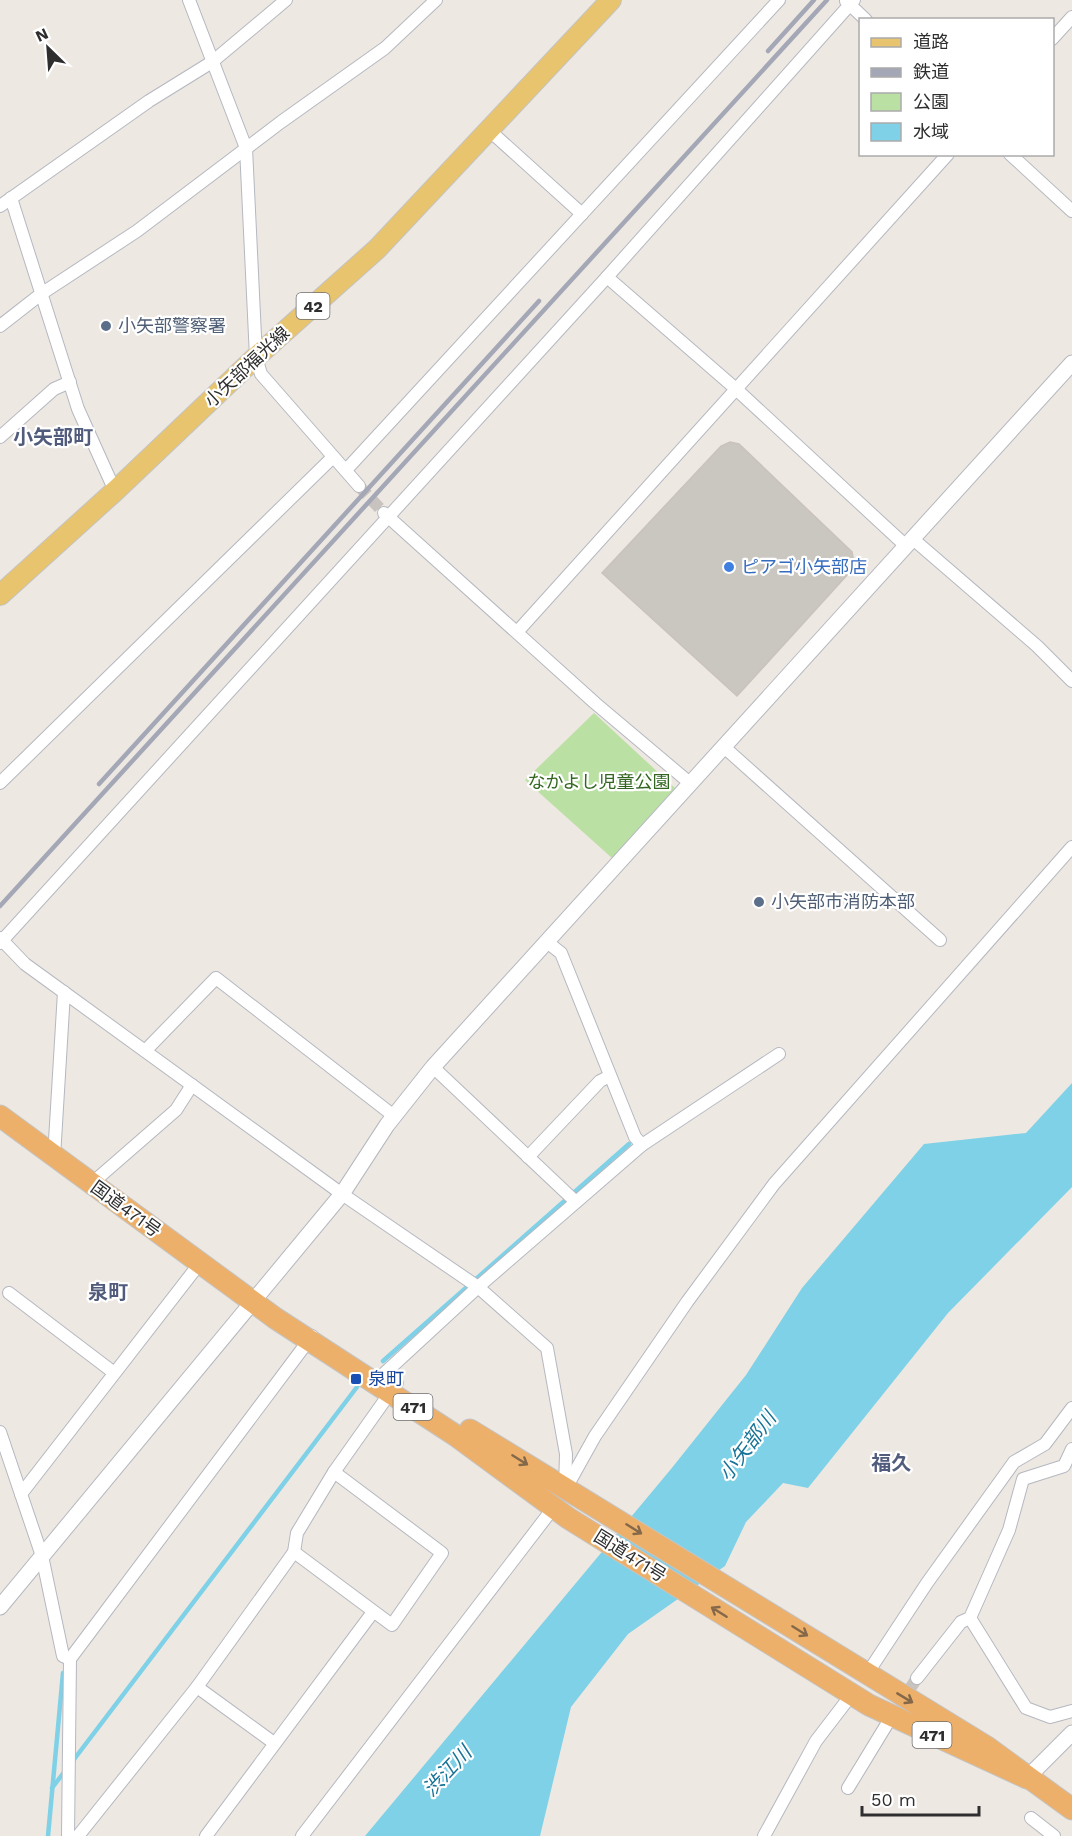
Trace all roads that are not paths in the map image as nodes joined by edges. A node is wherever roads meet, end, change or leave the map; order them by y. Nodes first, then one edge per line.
1 (189, 0) edge
2 (286, 0) edge
3 (436, 0) edge
4 (610, 0) edge
5 (779, 0) edge
6 (850, 2) edge
7 (1072, 17) edge
8 (864, 18) edge
9 (1054, 38) edge
10 (213, 62) junction
11 (489, 130) junction
12 (246, 148) junction
13 (946, 156) edge
14 (1012, 156) edge
15 (11, 198) junction
16 (0, 206) edge
17 (1072, 211) edge
18 (582, 214) junction
19 (607, 277) junction
20 (41, 294) junction
21 (0, 326) edge
22 (256, 357) junction
23 (1072, 363) edge
24 (70, 382) junction
25 (736, 389) junction
26 (0, 437) edge
27 (333, 457) junction
28 (346, 470) junction
29 (358, 486) tunnel mouth
30 (115, 491) junction
31 (387, 515) junction
32 (909, 543) junction
33 (0, 595) edge
34 (518, 632) junction
35 (1072, 681) edge
36 (724, 747) junction
37 (0, 782) edge
38 (691, 784) junction
39 (1072, 847) edge
40 (940, 940) dead end
41 (1, 941) edge
42 (547, 942) junction
43 (64, 992) junction
44 (145, 1051) junction
45 (778, 1054) dead end
46 (433, 1067) junction
47 (610, 1077) junction
48 (192, 1085) junction
49 (0, 1116) edge
50 (394, 1116) junction
51 (642, 1145) junction
52 (54, 1157) junction
53 (528, 1157) junction
54 (91, 1184) junction
55 (342, 1194) junction
56 (576, 1202) junction
57 (200, 1263) junction
58 (478, 1287) junction
59 (9, 1293) dead end
60 (254, 1301) junction
61 (312, 1336) junction
62 (113, 1372) junction
63 (386, 1383) junction
64 (1072, 1408) edge
65 (1, 1436) edge
66 (1072, 1449) edge
67 (334, 1472) junction
68 (575, 1493) junction
69 (21, 1494) junction
70 (561, 1512) junction
71 (294, 1552) junction
72 (42, 1556) junction
73 (0, 1607) edge
74 (373, 1612) junction
75 (970, 1618) junction
76 (70, 1659) junction
77 (862, 1670) junction
78 (917, 1678) tunnel mouth
79 (197, 1687) junction
80 (846, 1691) junction
81 (1072, 1711) edge
82 (887, 1724) tunnel mouth
83 (1072, 1733) edge
84 (274, 1743) junction
85 (1027, 1778) junction
86 (848, 1788) dead end
87 (1072, 1809) edge
88 (1031, 1818) dead end
89 (68, 1836) edge
90 (78, 1836) edge
91 (206, 1836) edge
92 (302, 1836) edge
93 (764, 1836) edge
94 (1054, 1836) edge

1 - 10 street
2 - 10 street
3 - 12 street
4 - 11 main road, 小矢部福光線 / 42
5 - 18 street
6 - 8 street
6 - 19 street
7 - 9 street
10 - 12 street
10 - 15 street
11 - 18 street
11 - 22 main road, 小矢部福光線 / 42
12 - 20 street
12 - 22 street
13 - 25 street
14 - 17 street
15 - 16 street
15 - 20 street
18 - 28 street
19 - 25 street
19 - 31 street
20 - 21 street
20 - 24 street
22 - 27 street
22 - 30 main road, 小矢部福光線 / 42
23 - 32 street
24 - 26 street
24 - 30 street
25 - 32 street
25 - 34 street
27 - 28 street
27 - 37 street
28 - 29 street
30 - 33 main road, 小矢部福光線 / 42
31 - 34 street
31 - 41 street
32 - 35 street
32 - 36 street
34 - 38 street
36 - 38 street
36 - 40 street
38 - 42 street
39 - 68 street
41 - 43 street
42 - 46 street
42 - 47 street
43 - 44 street
43 - 52 street
44 - 48 street
44 - 50 street
45 - 51 street
46 - 50 street
46 - 53 street
47 - 51 street
47 - 53 street
48 - 54 street
48 - 55 street
49 - 52 highway, 国道471号 / 471
50 - 55 street
51 - 56 street
52 - 54 highway, 国道471号 / 471
53 - 56 street
54 - 57 highway, 国道471号 / 471
55 - 58 street
55 - 60 street
56 - 58 street
57 - 60 highway, 国道471号 / 471
57 - 62 street
58 - 63 street
58 - 68 street
59 - 62 street
60 - 61 highway, 国道471号 / 471
60 - 72 street
61 - 63 highway, 国道471号 / 471
61 - 76 street
62 - 69 street
63 - 67 street
63 -> 68 highway, 国道471号 / 471
63 - 70 highway, 国道471号 / 471
64 - 77 street
65 - 69 street
66 - 75 street
67 - 71 street
67 - 74 street
68 -> 77 highway, 国道471号 / 471
69 - 72 street
80 -> 70 highway, 国道471号 / 471
70 - 92 street
71 - 74 street
71 - 79 street
72 - 73 street
72 - 76 street
74 - 84 street
75 - 78 street
75 - 81 street
76 - 89 street
77 -> 85 highway, 国道471号 / 471
79 - 84 street
79 - 90 street
80 - 85 highway, 国道471号 / 471
80 - 93 street
82 - 86 street
83 - 85 street
84 - 91 street
85 - 87 highway, 国道471号 / 471
88 - 94 street

